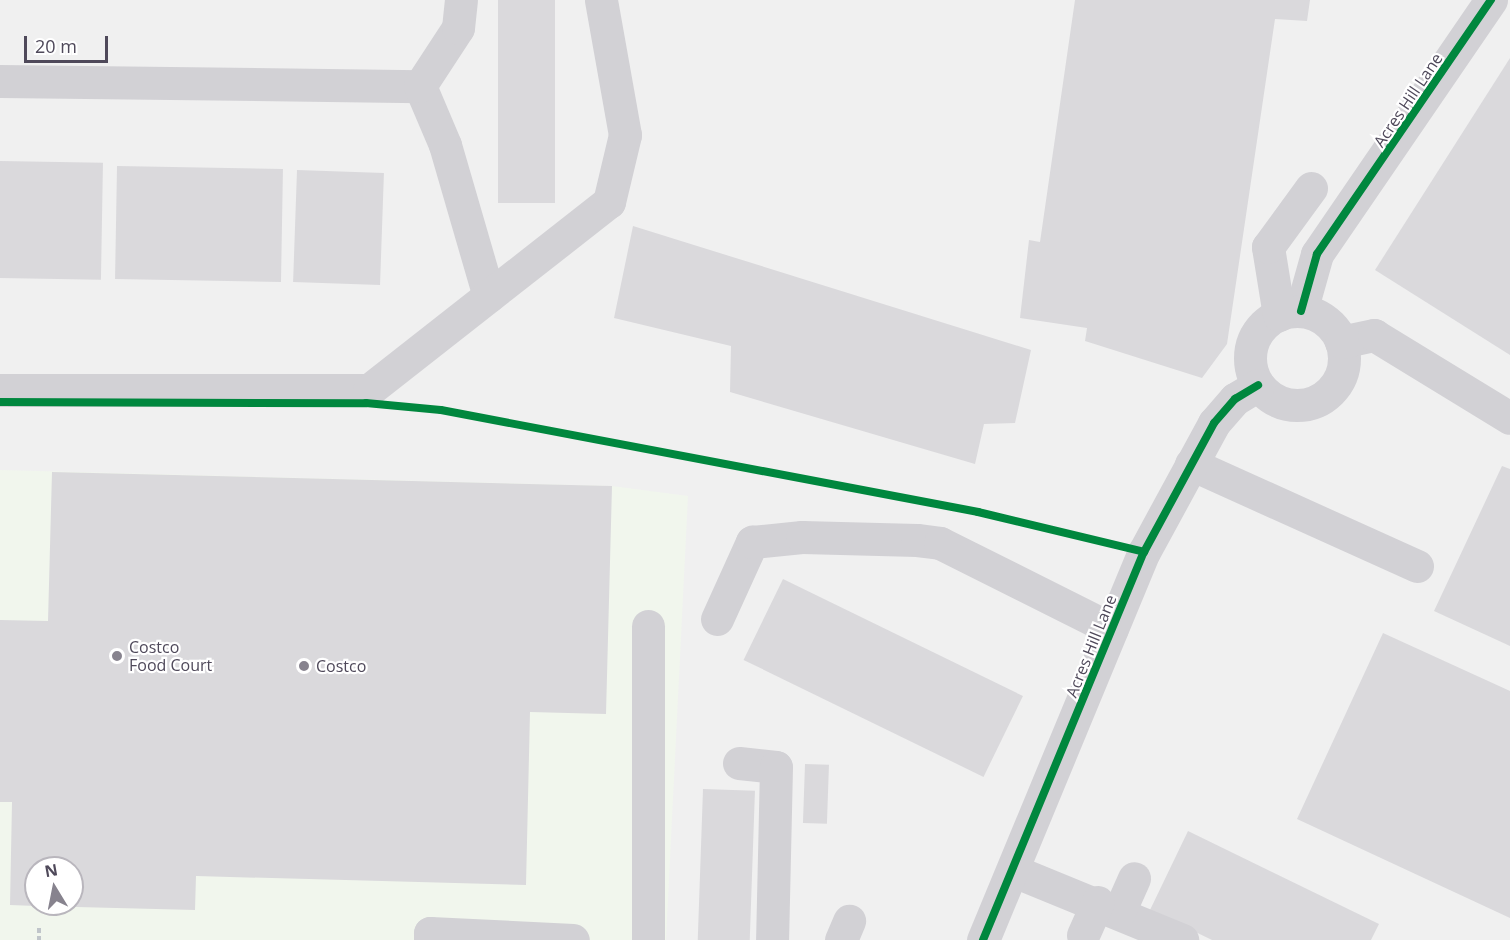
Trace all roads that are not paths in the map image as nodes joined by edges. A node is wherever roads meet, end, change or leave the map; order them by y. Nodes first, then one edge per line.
1 (461, 0) edge
2 (601, 0) edge
3 (1491, 0) edge
4 (0, 81) edge
5 (420, 86) junction
6 (1311, 188) dead end
7 (489, 296) junction
8 (1290, 313) junction
9 (1341, 342) junction
10 (1258, 386) junction
11 (0, 390) edge
12 (1510, 418) edge
13 (1191, 464) junction
14 (1417, 566) dead end
15 (717, 619) dead end
16 (648, 626) dead end
17 (1112, 628) junction
18 (739, 763) dead end
19 (1014, 871) junction
20 (1134, 878) dead end
21 (1109, 907) junction
22 (1083, 935) dead end
23 (526, 938) edge
24 (430, 940) edge
25 (573, 940) edge
26 (648, 940) edge
27 (772, 940) edge
28 (983, 940) edge
29 (1182, 940) edge

1 - 5 street
2 - 7 street
3 - 8 street, Acres Hill Lane
4 - 5 street
5 - 7 street
6 - 8 street
7 - 11 street
8 - 9 street
8 - 10 street
9 - 10 street
9 - 12 street
10 - 13 street, Acres Hill Lane
13 - 14 street
13 - 17 street, Acres Hill Lane
15 - 17 street
16 - 26 street
17 - 19 street, Acres Hill Lane
18 - 27 street
19 - 21 street
19 - 28 street, Acres Hill Lane
20 - 21 street
21 - 22 street
21 - 29 street
23 - 24 street
23 - 25 street

